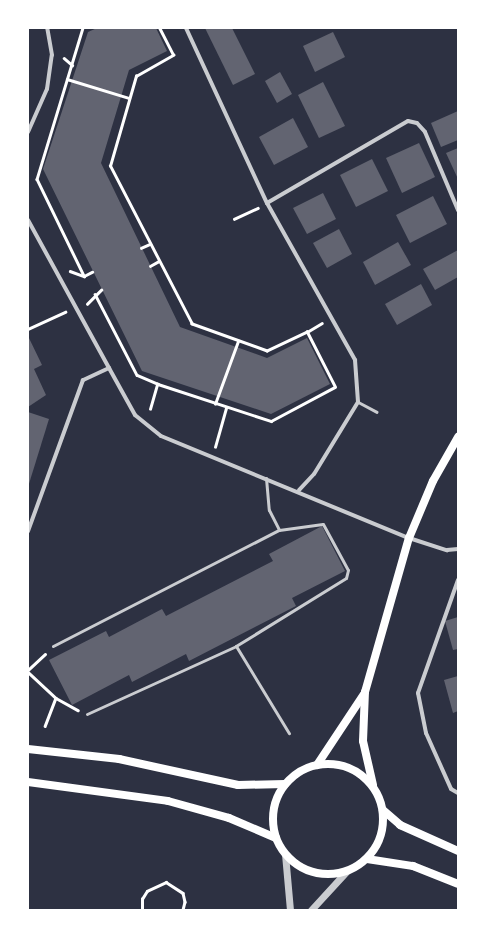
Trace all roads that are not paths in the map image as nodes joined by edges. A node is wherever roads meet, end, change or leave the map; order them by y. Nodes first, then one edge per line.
1 (47, 28) edge
2 (186, 28) edge
3 (28, 132) edge
4 (267, 203) junction
5 (458, 210) edge
6 (28, 220) edge
7 (109, 368) junction
8 (358, 402) junction
9 (377, 412) dead end
10 (458, 436) edge
11 (266, 478) junction
12 (299, 490) junction
13 (279, 530) junction
14 (28, 531) edge
15 (410, 538) junction
16 (458, 549) edge
17 (458, 580) edge
18 (53, 646) road end
19 (236, 646) junction
20 (366, 692) junction
21 (87, 714) road end
22 (289, 733) dead end
23 (28, 749) edge
24 (317, 765) junction
25 (28, 782) edge
26 (285, 784) junction
27 (373, 785) junction
28 (458, 793) edge
29 (383, 810) junction
30 (276, 838) junction
31 (458, 851) edge
32 (285, 854) junction
33 (367, 859) junction
34 (346, 872) junction
35 (458, 884) edge
36 (290, 910) edge
37 (311, 910) edge

1 - 3 street
2 - 4 street
4 - 5 street
4 - 8 street
6 - 7 street
7 - 11 street
7 - 14 street
8 - 9 lane
8 - 12 street
10 - 15 main road
11 - 12 street
11 - 13 lane
12 - 15 street
13 - 18 lane
13 - 19 lane
15 - 16 street
15 - 20 main road
17 - 28 street
19 - 21 lane
19 - 22 lane
20 - 24 main road
20 - 27 main road
23 - 26 main road
24 - 26 main road
24 - 27 main road
25 - 30 main road
26 - 30 main road
27 - 29 main road
29 - 31 main road
29 - 33 main road
30 - 32 main road
32 - 34 main road
32 - 36 street
33 - 34 main road
33 - 35 main road
34 - 37 street

